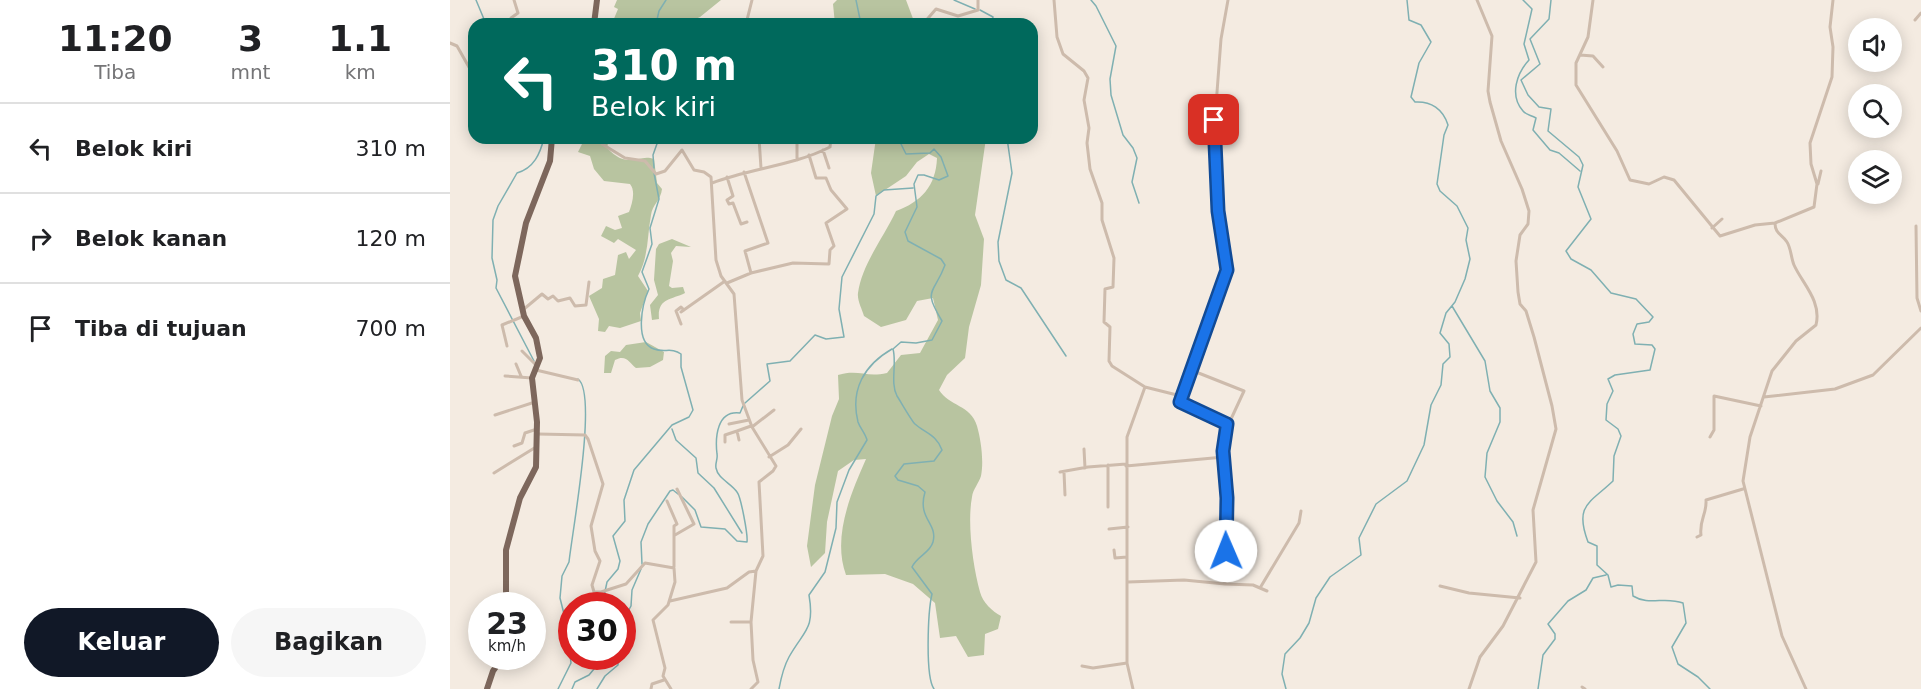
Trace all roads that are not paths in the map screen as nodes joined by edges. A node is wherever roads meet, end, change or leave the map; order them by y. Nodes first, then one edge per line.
1 (514, 0) edge
2 (597, 0) edge
3 (752, 0) edge
4 (978, 0) edge
5 (1054, 0) edge
6 (1228, 0) edge
7 (1477, 0) edge
8 (1593, 0) edge
9 (1833, 0) edge
10 (1921, 13) edge
11 (511, 18) edge
12 (595, 18) edge
13 (748, 18) edge
14 (928, 18) edge
15 (1915, 20) dead end
16 (450, 43) edge
17 (1580, 54) junction
18 (468, 65) edge
19 (1603, 67) dead end
20 (551, 144) edge
21 (602, 144) edge
22 (759, 144) edge
23 (797, 144) edge
24 (832, 144) edge
25 (823, 150) junction
26 (809, 154) junction
27 (797, 160) junction
28 (761, 168) junction
29 (829, 168) dead end
30 (1821, 171) dead end
31 (744, 172) junction
32 (727, 177) junction
33 (712, 183) junction
34 (1816, 187) junction
35 (1722, 219) dead end
36 (747, 222) dead end
37 (1775, 223) junction
38 (1916, 226) dead end
39 (1712, 228) junction
40 (752, 273) junction
41 (589, 282) dead end
42 (726, 282) junction
43 (1921, 311) edge
44 (523, 313) junction
45 (681, 324) dead end
46 (1921, 328) edge
47 (507, 346) dead end
48 (522, 351) dead end
49 (516, 364) dead end
50 (537, 368) junction
51 (1191, 370) junction
52 (505, 376) dead end
53 (521, 376) junction
54 (532, 378) junction
55 (578, 380) dead end
56 (1145, 387) junction
57 (1181, 396) junction
58 (1764, 397) junction
59 (535, 402) junction
60 (1761, 406) junction
61 (774, 410) dead end
62 (495, 415) dead end
63 (749, 420) junction
64 (729, 424) dead end
65 (1227, 424) junction
66 (752, 426) junction
67 (801, 429) dead end
68 (737, 431) junction
69 (536, 432) junction
70 (1710, 437) dead end
71 (739, 440) dead end
72 (725, 442) dead end
73 (514, 446) dead end
74 (537, 447) junction
75 (1084, 449) dead end
76 (769, 457) junction
77 (1224, 457) junction
78 (1108, 465) junction
79 (1126, 465) junction
80 (1085, 468) junction
81 (494, 473) dead end
82 (677, 489) dead end
83 (1743, 489) junction
84 (1065, 495) dead end
85 (667, 501) dead end
86 (1108, 507) dead end
87 (1301, 511) dead end
88 (1128, 527) junction
89 (1110, 529) dead end
90 (675, 535) junction
91 (1697, 537) dead end
92 (1114, 550) dead end
93 (1127, 556) junction
94 (674, 568) junction
95 (756, 571) junction
96 (1128, 582) junction
97 (1225, 584) junction
98 (1440, 586) dead end
99 (1260, 588) junction
100 (1268, 591) dead end
101 (506, 592) edge
102 (1520, 598) junction
103 (669, 601) junction
104 (731, 622) dead end
105 (751, 622) junction
106 (1127, 663) junction
107 (1082, 666) dead end
108 (494, 670) edge
109 (664, 680) junction
110 (487, 689) edge
111 (651, 689) edge
112 (671, 689) edge
113 (751, 689) edge
114 (1133, 689) edge
115 (1468, 689) edge
116 (1806, 689) edge

1 - 11 street
2 - 12 main road
3 - 13 street
4 - 14 street
5 - 56 street
6 - 51 street
7 - 102 street
8 - 17 street
9 - 34 street
10 - 15 street
16 - 18 street
17 - 19 street
17 - 39 street
20 - 44 main road
21 - 33 street
22 - 28 street
23 - 27 street
24 - 25 street
25 - 26 street
25 - 29 street
26 - 27 street
26 - 40 street
27 - 28 street
28 - 31 street
30 - 34 street
31 - 32 street
31 - 40 street
32 - 33 street
32 - 36 street
33 - 42 street
34 - 37 street
35 - 39 street
37 - 39 street
37 - 58 street
38 - 43 street
40 - 42 street
41 - 44 street
42 - 45 street
42 - 63 street
44 - 47 street
44 - 50 main road
46 - 58 street
48 - 50 street
49 - 53 street
50 - 54 main road
50 - 55 street
51 - 57 street
51 - 65 street
52 - 53 street
53 - 54 street
54 - 59 main road
56 - 57 street
56 - 79 street
57 - 65 street
58 - 60 street
59 - 62 street
59 - 69 main road
60 - 70 street
60 - 83 street
61 - 66 street
63 - 64 street
63 - 66 street
65 - 77 street
66 - 68 street
66 - 76 street
67 - 76 street
68 - 71 street
68 - 72 street
69 - 73 street
69 - 74 main road
69 - 94 street
74 - 81 street
74 - 101 main road
75 - 80 street
76 - 95 street
77 - 79 street
77 - 97 street
78 - 79 street
78 - 80 street
78 - 86 street
79 - 88 street
80 - 84 street
82 - 90 street
83 - 91 street
83 - 116 street
85 - 90 street
87 - 99 street
88 - 89 street
88 - 93 street
90 - 94 street
92 - 93 street
93 - 96 street
94 - 103 street
95 - 103 street
95 - 105 street
96 - 97 street
96 - 106 street
97 - 99 street
98 - 102 street
99 - 100 street
102 - 115 street
103 - 109 street
104 - 105 street
105 - 113 street
106 - 107 street
106 - 114 street
108 - 110 main road
109 - 111 street
109 - 112 street

